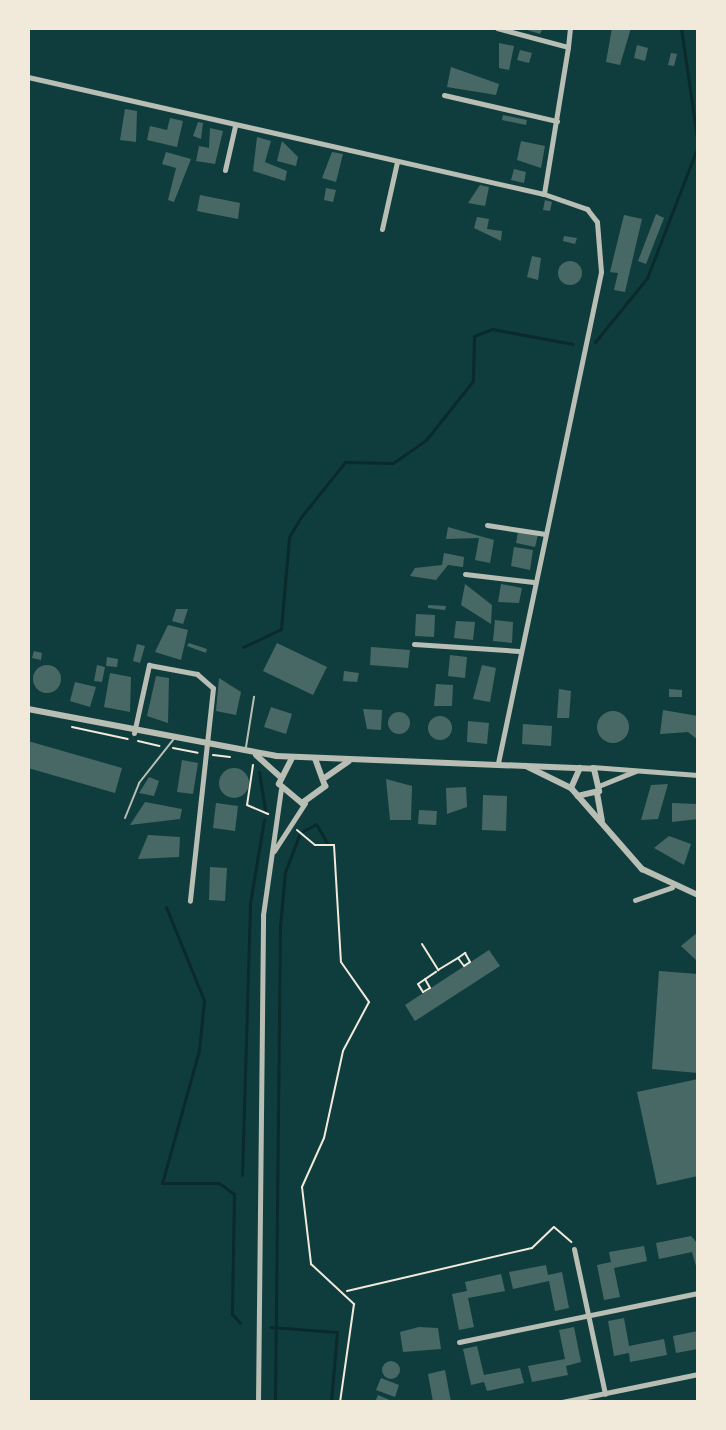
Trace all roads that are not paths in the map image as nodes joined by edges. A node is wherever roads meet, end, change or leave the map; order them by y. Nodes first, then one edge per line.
1 (497, 28) edge
2 (570, 28) edge
3 (568, 47) junction
4 (28, 77) edge
5 (444, 95) dead end
6 (557, 121) junction
7 (235, 126) junction
8 (397, 162) junction
9 (225, 170) dead end
10 (544, 194) junction
11 (382, 229) dead end
12 (487, 525) dead end
13 (545, 534) junction
14 (465, 574) dead end
15 (534, 582) junction
16 (414, 644) dead end
17 (519, 651) junction
18 (254, 697) dead end
19 (28, 709) edge
20 (134, 733) junction
21 (173, 740) junction
22 (205, 750) junction
23 (246, 754) junction
24 (295, 757) junction
25 (356, 758) junction
26 (315, 759) junction
27 (498, 763) junction
28 (525, 766) junction
29 (590, 767) junction
30 (580, 768) junction
31 (636, 770) junction
32 (698, 775) edge
33 (279, 776) junction
34 (326, 777) junction
35 (601, 785) junction
36 (571, 788) junction
37 (281, 789) junction
38 (597, 793) junction
39 (578, 796) junction
40 (306, 802) junction
41 (125, 818) dead end
42 (602, 825) junction
43 (271, 859) junction
44 (672, 887) junction
45 (698, 895) edge
46 (635, 900) dead end
47 (190, 901) dead end
48 (574, 1249) road end
49 (698, 1293) edge
50 (588, 1315) junction
51 (459, 1342) dead end
52 (698, 1374) edge
53 (605, 1394) junction
54 (258, 1402) edge
55 (562, 1402) edge

1 - 3 street
2 - 3 street
3 - 6 street
4 - 7 street
5 - 6 street
6 - 10 street
7 - 8 street
7 - 9 street
8 - 10 street
8 - 11 street
10 - 13 street
12 - 13 street
13 - 15 street
14 - 15 street
15 - 17 street
16 - 17 street
17 - 27 street
18 - 23 lane
19 - 20 street
20 - 21 street
20 - 22 street
21 - 22 street
21 - 41 lane
22 - 23 street
22 - 47 street
23 - 24 street
23 - 33 street
24 - 26 street
24 - 33 street
25 - 26 street
25 - 27 street
25 - 34 street
26 - 34 street
27 - 28 street
28 - 30 street
28 - 36 street
29 - 30 street
29 - 31 street
29 - 35 street
30 - 36 street
31 - 32 street
31 - 35 street
33 - 37 street
34 - 40 street
35 - 38 street
36 - 39 street
37 - 40 street
37 - 43 street
38 - 39 street
38 - 42 street
39 - 42 street
40 - 43 street
42 - 44 street
43 - 54 street
44 - 45 street
44 - 46 street
48 - 50 street
49 - 50 street
50 - 51 street
50 - 53 street
52 - 53 street
53 - 55 street

